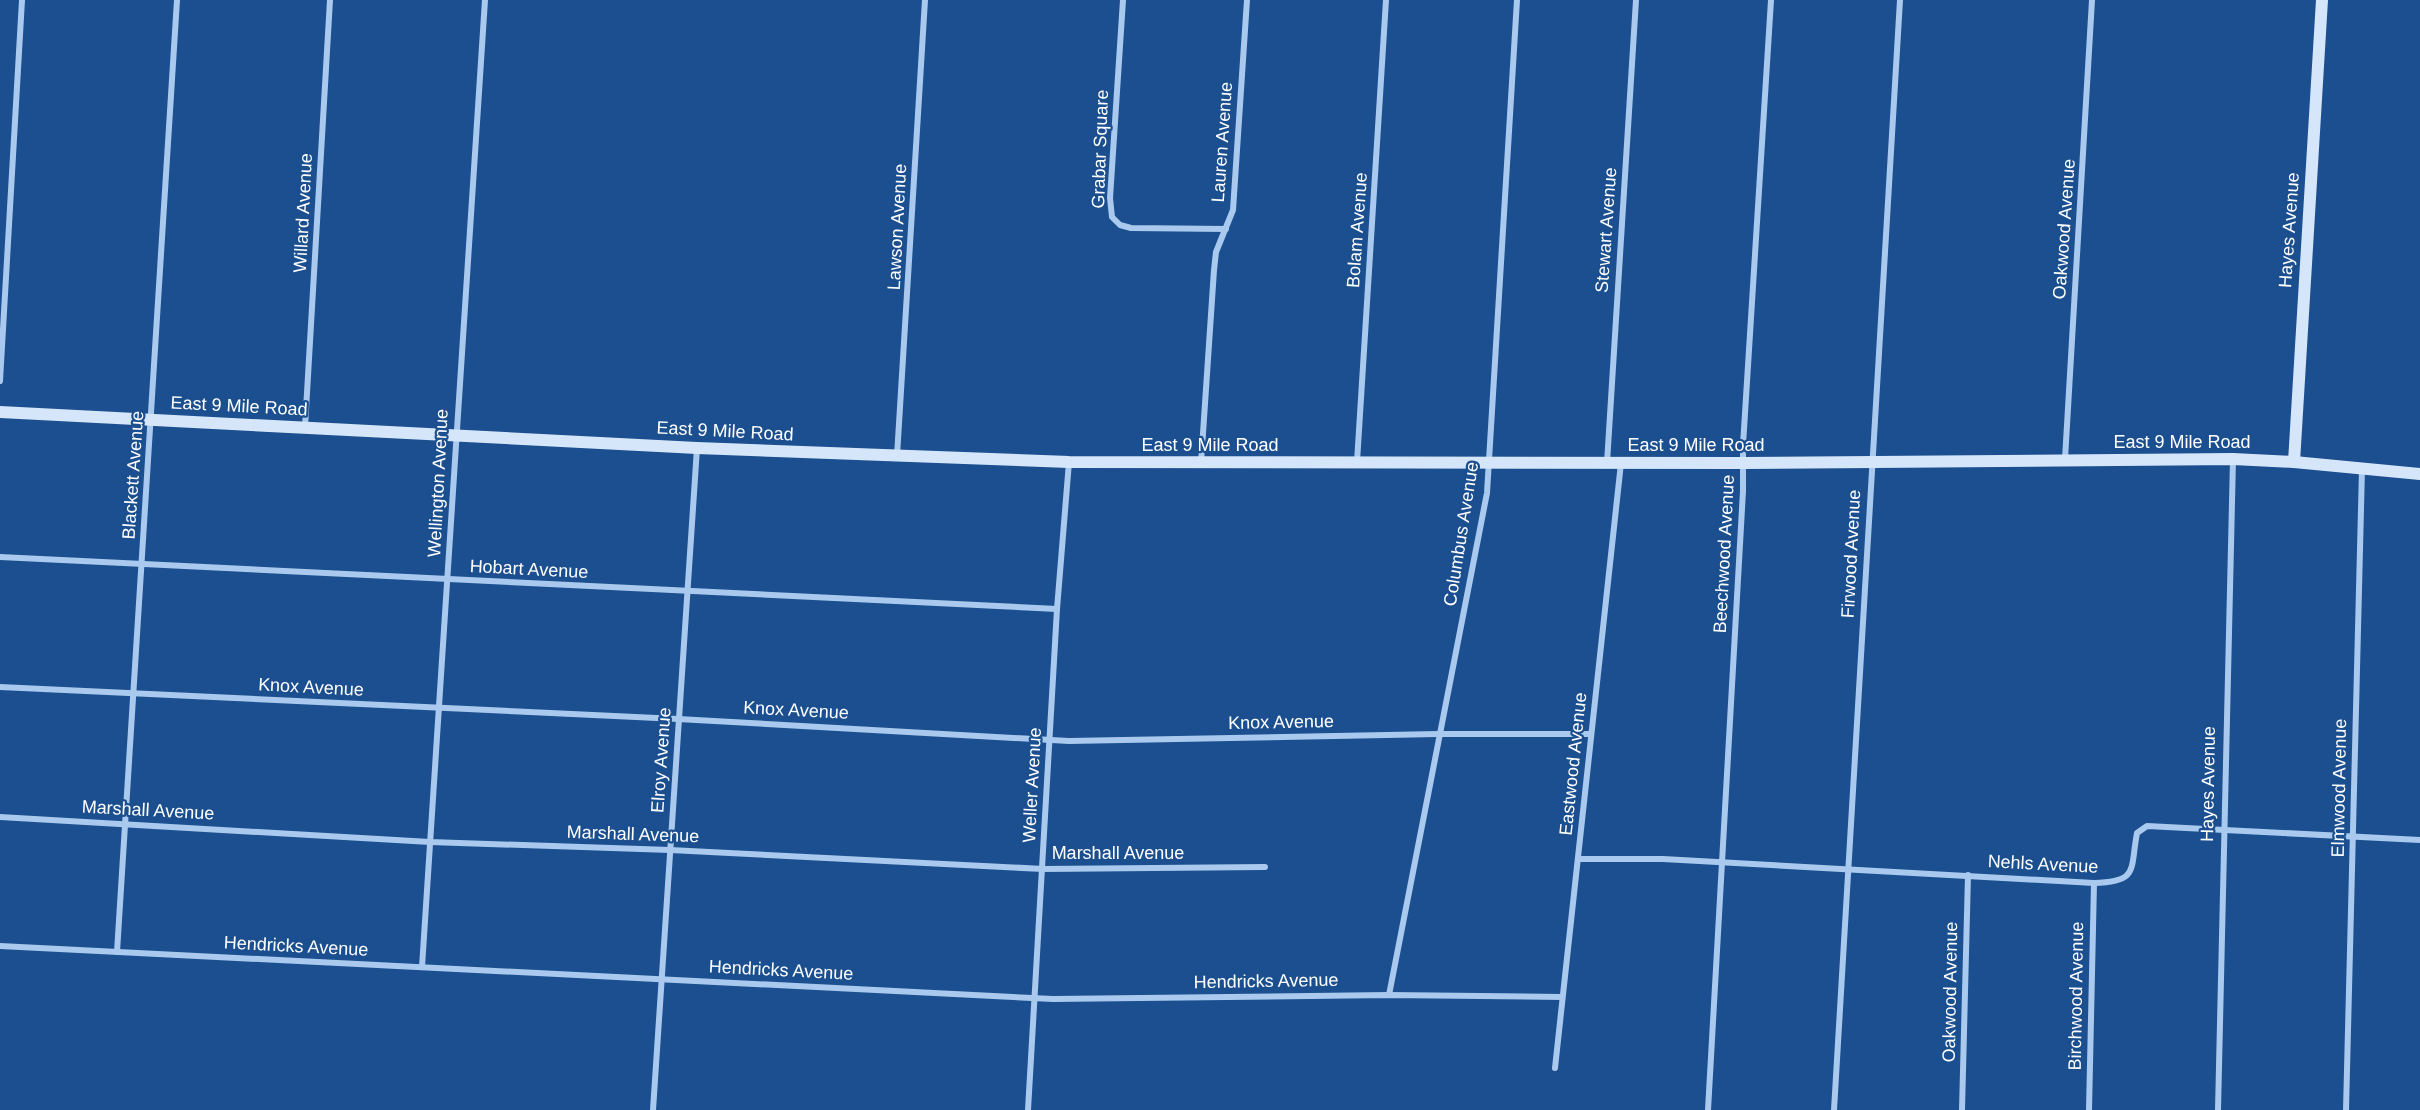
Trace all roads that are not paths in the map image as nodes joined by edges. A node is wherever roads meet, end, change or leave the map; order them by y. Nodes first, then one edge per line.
1 (22, 0) edge
2 (177, 0) edge
3 (330, 0) edge
4 (484, 0) edge
5 (926, 0) edge
6 (1123, 0) edge
7 (1247, 0) edge
8 (1386, 0) edge
9 (1517, 0) edge
10 (1636, 0) edge
11 (1771, 0) edge
12 (1900, 0) edge
13 (2092, 0) edge
14 (2322, 0) edge
15 (1226, 229) junction
16 (0, 381) edge
17 (0, 412) edge
18 (151, 420) junction
19 (305, 427) junction
20 (456, 435) junction
21 (697, 447) junction
22 (897, 457) junction
23 (2065, 459) junction
24 (2233, 459) junction
25 (1069, 462) junction
26 (1357, 462) junction
27 (1621, 462) junction
28 (1872, 462) junction
29 (2294, 462) junction
30 (1201, 463) junction
31 (1489, 463) junction
32 (1607, 463) junction
33 (1744, 463) junction
34 (2362, 467) junction
35 (2420, 474) edge
36 (0, 557) edge
37 (142, 564) junction
38 (448, 580) junction
39 (687, 591) junction
40 (1057, 609) junction
41 (0, 687) edge
42 (133, 693) junction
43 (439, 709) junction
44 (678, 719) junction
45 (1438, 734) junction
46 (1592, 734) junction
47 (1050, 739) junction
48 (0, 817) edge
49 (125, 824) junction
50 (2225, 829) junction
51 (2353, 837) junction
52 (2420, 840) edge
53 (430, 842) junction
54 (670, 850) junction
55 (1578, 859) junction
56 (1722, 862) junction
57 (1265, 867) dead end
58 (1042, 868) junction
59 (1848, 869) junction
60 (1968, 875) junction
61 (2094, 883) junction
62 (0, 946) edge
63 (117, 952) junction
64 (422, 967) junction
65 (662, 980) junction
66 (1389, 995) junction
67 (1034, 997) junction
68 (1562, 997) junction
69 (1555, 1068) dead end
70 (653, 1110) edge
71 (1028, 1110) edge
72 (1708, 1110) edge
73 (1834, 1110) edge
74 (1962, 1110) edge
75 (2089, 1110) edge
76 (2218, 1110) edge
77 (2346, 1110) edge

1 - 16 street
2 - 18 street, Blackett Avenue
3 - 19 street, Willard Avenue
4 - 20 street, Wellington Avenue
5 - 22 street, Lawson Avenue
6 - 15 street, Grabar Square
7 - 15 street, Lauren Avenue
8 - 26 street, Bolam Avenue
9 - 31 street, Columbus Avenue
10 - 32 street, Stewart Avenue
11 - 33 street, Beechwood Avenue
12 - 28 street, Firwood Avenue
13 - 23 street, Oakwood Avenue
14 - 29 main road, Hayes Avenue
15 - 30 street, Lauren Avenue
17 - 18 main road, East 9 Mile Road
18 - 19 main road, East 9 Mile Road
18 - 37 street, Blackett Avenue
19 - 20 main road, East 9 Mile Road
20 - 21 main road, East 9 Mile Road
20 - 38 street, Wellington Avenue
21 - 22 main road, East 9 Mile Road
21 - 39 street, Elroy Avenue
22 - 25 main road, East 9 Mile Road
23 - 24 main road, East 9 Mile Road
23 - 28 main road, East 9 Mile Road
24 - 29 main road, East 9 Mile Road
24 - 50 street, Hayes Avenue
25 - 30 main road, East 9 Mile Road
25 - 40 street, Weller Avenue
26 - 30 main road, East 9 Mile Road
26 - 31 main road, East 9 Mile Road
27 - 32 main road, East 9 Mile Road
27 - 33 main road, East 9 Mile Road
27 - 46 street, Eastwood Avenue
28 - 33 main road, East 9 Mile Road
28 - 59 street, Firwood Avenue
29 - 34 main road, East 9 Mile Road
31 - 32 main road, East 9 Mile Road
31 - 45 street, Columbus Avenue
33 - 56 street, Beechwood Avenue
34 - 35 main road, East 9 Mile Road
34 - 51 street, Elmwood Avenue
36 - 37 street, Hobart Avenue
37 - 38 street, Hobart Avenue
37 - 42 street, Blackett Avenue
38 - 39 street, Hobart Avenue
38 - 43 street, Wellington Avenue
39 - 40 street, Hobart Avenue
39 - 44 street, Elroy Avenue
40 - 47 street, Weller Avenue
41 - 42 street, Knox Avenue
42 - 43 street, Knox Avenue
42 - 49 street, Blackett Avenue
43 - 44 street, Knox Avenue
43 - 53 street, Wellington Avenue
44 - 47 street, Knox Avenue
44 - 54 street, Elroy Avenue
45 - 46 street, Knox Avenue
45 - 47 street, Knox Avenue
45 - 66 street, Columbus Avenue
46 - 55 street, Eastwood Avenue
47 - 58 street, Weller Avenue
48 - 49 street, Marshall Avenue
49 - 53 street, Marshall Avenue
49 - 63 street, Blackett Avenue
50 - 51 street, Nehls Avenue
50 - 61 street, Nehls Avenue
50 - 76 street, Hayes Avenue
51 - 52 street, Nehls Avenue
51 - 77 street, Elmwood Avenue
53 - 54 street, Marshall Avenue
53 - 64 street, Wellington Avenue
54 - 58 street, Marshall Avenue
54 - 65 street, Elroy Avenue
55 - 56 street, Nehls Avenue
55 - 68 street, Eastwood Avenue
56 - 59 street, Nehls Avenue
56 - 72 street, Beechwood Avenue
57 - 58 street, Marshall Avenue
58 - 67 street, Weller Avenue
59 - 60 street, Nehls Avenue
59 - 73 street, Firwood Avenue
60 - 61 street, Nehls Avenue
60 - 74 street, Oakwood Avenue
61 - 75 street, Birchwood Avenue
62 - 63 street, Hendricks Avenue
63 - 64 street, Hendricks Avenue
64 - 65 street, Hendricks Avenue
65 - 67 street, Hendricks Avenue
65 - 70 street, Elroy Avenue
66 - 67 street, Hendricks Avenue
66 - 68 street, Hendricks Avenue
67 - 71 street, Weller Avenue
68 - 69 street, Eastwood Avenue

